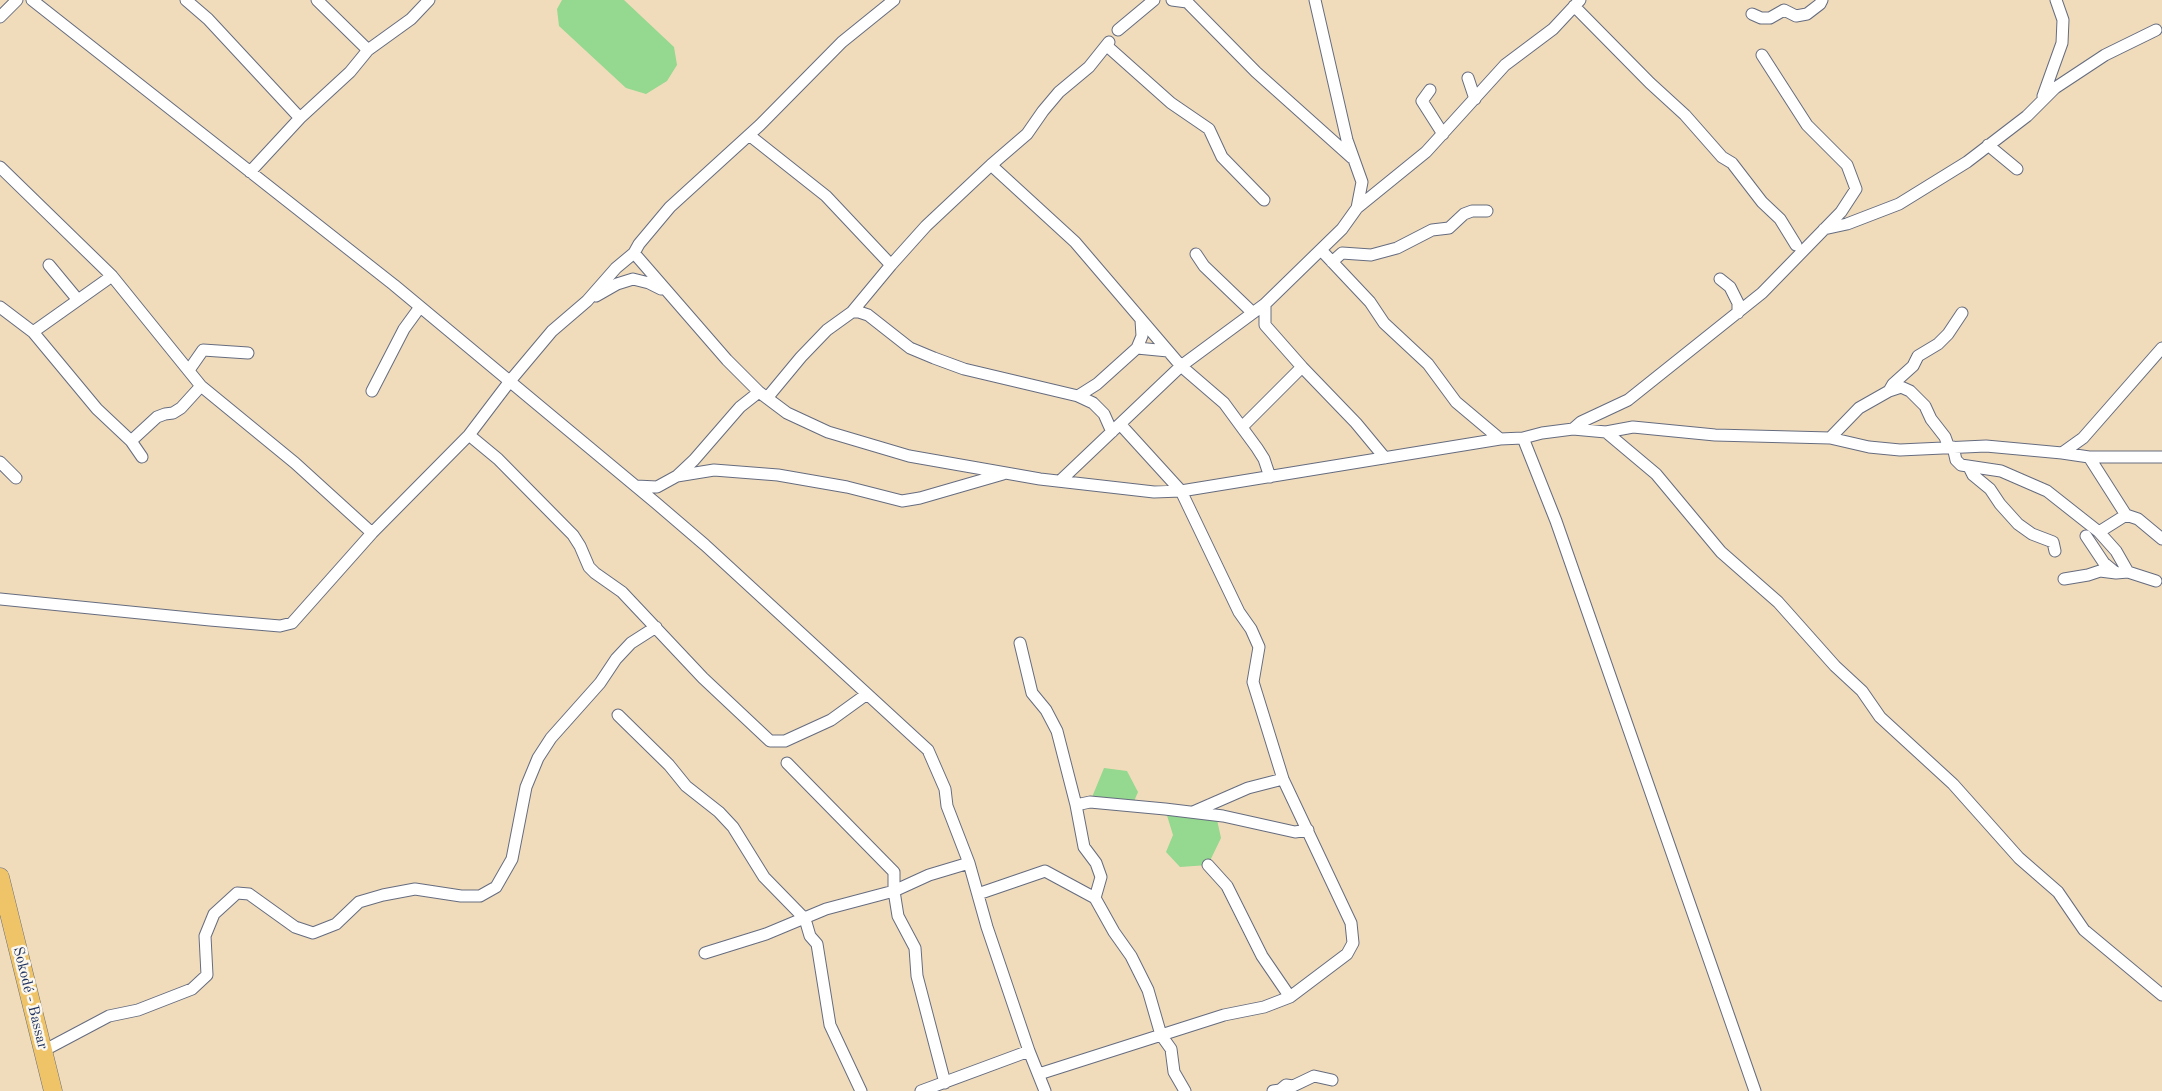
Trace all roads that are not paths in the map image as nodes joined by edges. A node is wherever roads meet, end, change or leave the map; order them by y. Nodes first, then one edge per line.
1 (17, 0) edge
2 (32, 0) edge
3 (186, 0) edge
4 (318, 0) edge
5 (429, 0) edge
6 (894, 0) edge
7 (1154, 0) edge
8 (1172, 0) edge
9 (1315, 0) edge
10 (1822, 0) edge
11 (2056, 0) edge
12 (1577, 3) edge
13 (1752, 14) dead end
14 (0, 17) edge
15 (1118, 30) dead end
16 (2156, 30) dead end
17 (368, 50) junction
18 (1762, 55) dead end
19 (1468, 78) dead end
20 (1430, 90) dead end
21 (1475, 99) junction
22 (2041, 102) junction
23 (300, 118) junction
24 (1443, 134) junction
25 (749, 135) junction
26 (1988, 145) junction
27 (1352, 158) junction
28 (991, 165) junction
29 (0, 167) edge
30 (2017, 169) dead end
31 (250, 172) junction
32 (1264, 200) dead end
33 (1357, 208) junction
34 (1487, 210) dead end
35 (1824, 229) junction
36 (1796, 245) dead end
37 (1321, 250) junction
38 (634, 253) junction
39 (1196, 254) dead end
40 (1332, 262) junction
41 (49, 265) dead end
42 (891, 265) junction
43 (112, 276) junction
44 (1720, 279) dead end
45 (671, 296) junction
46 (78, 300) junction
47 (587, 301) junction
48 (1264, 304) junction
49 (0, 307) edge
50 (420, 307) junction
51 (852, 312) junction
52 (1738, 313) junction
53 (1962, 313) dead end
54 (1249, 316) junction
55 (1141, 320) junction
56 (1265, 325) junction
57 (33, 332) junction
58 (1136, 348) junction
59 (2162, 348) edge
60 (1168, 351) junction
61 (248, 353) dead end
62 (1180, 366) junction
63 (1302, 367) junction
64 (189, 370) junction
65 (510, 381) junction
66 (201, 386) junction
67 (372, 391) dead end
68 (1889, 391) junction
69 (763, 395) junction
70 (1078, 396) junction
71 (1243, 426) junction
72 (1116, 428) junction
73 (1573, 429) junction
74 (1606, 432) junction
75 (469, 435) junction
76 (1523, 438) junction
77 (1830, 438) junction
78 (1500, 439) junction
79 (131, 441) junction
80 (1951, 448) junction
81 (2062, 453) junction
82 (142, 457) dead end
83 (2089, 457) junction
84 (2162, 457) edge
85 (1385, 458) junction
86 (1082, 460) junction
87 (0, 462) edge
88 (1969, 467) junction
89 (1007, 473) junction
90 (677, 476) junction
91 (1270, 477) junction
92 (16, 478) dead end
93 (1060, 481) junction
94 (1081, 484) junction
95 (636, 486) junction
96 (1181, 491) junction
97 (2126, 515) junction
98 (2099, 532) junction
99 (372, 533) junction
100 (2086, 536) dead end
101 (2162, 539) edge
102 (2055, 551) dead end
103 (2128, 572) junction
104 (2116, 573) junction
105 (2064, 579) dead end
106 (2156, 581) dead end
107 (0, 599) edge
108 (656, 627) junction
109 (1020, 643) dead end
110 (867, 694) junction
111 (618, 715) dead end
112 (787, 763) dead end
113 (1283, 779) junction
114 (1076, 804) junction
115 (1193, 812) junction
116 (1308, 830) junction
117 (969, 864) junction
118 (1208, 865) dead end
119 (1, 887) edge
120 (894, 891) junction
121 (978, 894) junction
122 (1095, 898) junction
123 (805, 920) junction
124 (705, 953) dead end
125 (2162, 995) edge
126 (1290, 998) junction
127 (1161, 1035) junction
128 (43, 1051) junction
129 (1029, 1051) junction
130 (1039, 1074) junction
131 (1332, 1080) dead end
132 (945, 1083) junction
133 (53, 1091) edge
134 (861, 1091) edge
135 (921, 1091) edge
136 (1045, 1091) edge
137 (1185, 1091) edge
138 (1273, 1091) edge
139 (1755, 1091) edge

1 - 14 street
2 - 31 street
3 - 23 street
4 - 17 street
5 - 17 street
6 - 25 street
7 - 15 street
8 - 27 street
9 - 27 street
10 - 13 street
11 - 22 street
12 - 21 street
12 - 36 street
16 - 22 street
17 - 23 street
18 - 35 street
19 - 21 street
20 - 24 street
21 - 24 street
22 - 26 street
23 - 31 street
24 - 33 street
25 - 38 street
25 - 42 street
26 - 30 street
26 - 35 street
27 - 33 street
28 - 32 street
28 - 42 street
28 - 55 street
29 - 43 street
31 - 50 street
33 - 37 street
34 - 40 street
35 - 52 street
37 - 40 street
37 - 48 street
38 - 45 street
38 - 47 street
39 - 54 street
40 - 78 street
41 - 46 street
42 - 51 street
43 - 46 street
43 - 64 street
44 - 52 street
45 - 47 street
45 - 69 street
46 - 57 street
47 - 65 street
48 - 54 street
48 - 56 street
49 - 57 street
50 - 65 street
50 - 67 street
51 - 69 street
51 - 70 street
52 - 73 street
53 - 68 street
54 - 56 street
54 - 62 street
55 - 58 street
55 - 60 street
56 - 63 street
57 - 79 street
58 - 60 street
58 - 70 street
59 - 81 street
60 - 62 street
61 - 64 street
62 - 71 street
62 - 72 street
63 - 71 street
63 - 85 street
64 - 66 street
65 - 75 street
65 - 95 street
66 - 79 street
66 - 99 street
68 - 77 street
68 - 80 street
69 - 89 street
69 - 90 street
70 - 72 street
71 - 91 street
72 - 86 street
72 - 96 street
73 - 74 street
73 - 76 street
74 - 77 street
74 - 125 street
75 - 99 street
75 - 108 street
76 - 78 street
76 - 139 street
77 - 80 street
78 - 85 street
79 - 82 street
80 - 81 street
80 - 88 street
81 - 83 street
83 - 84 street
83 - 97 street
85 - 91 street
86 - 93 street
86 - 94 street
87 - 92 street
88 - 98 street
88 - 102 street
89 - 90 street
89 - 93 street
90 - 95 street
91 - 96 street
93 - 94 street
94 - 96 street
95 - 110 street
96 - 113 street
97 - 98 street
97 - 101 street
98 - 103 street
99 - 107 street
100 - 104 street
103 - 104 street
103 - 106 street
104 - 105 street
108 - 110 street
108 - 128 street
109 - 114 street
110 - 117 street
111 - 123 street
112 - 120 street
113 - 115 street
113 - 116 street
114 - 115 street
114 - 122 street
115 - 116 street
116 - 126 street
117 - 120 street
117 - 121 street
118 - 126 street
119 - 128 main road, Sokodé - Bassar
120 - 123 street
120 - 132 street
121 - 122 street
121 - 129 street
122 - 127 street
123 - 124 street
123 - 134 street
126 - 127 street
127 - 130 street
127 - 137 street
128 - 133 main road, Sokodé - Bassar
129 - 130 street
129 - 132 street
130 - 136 street
131 - 138 street
132 - 135 street

